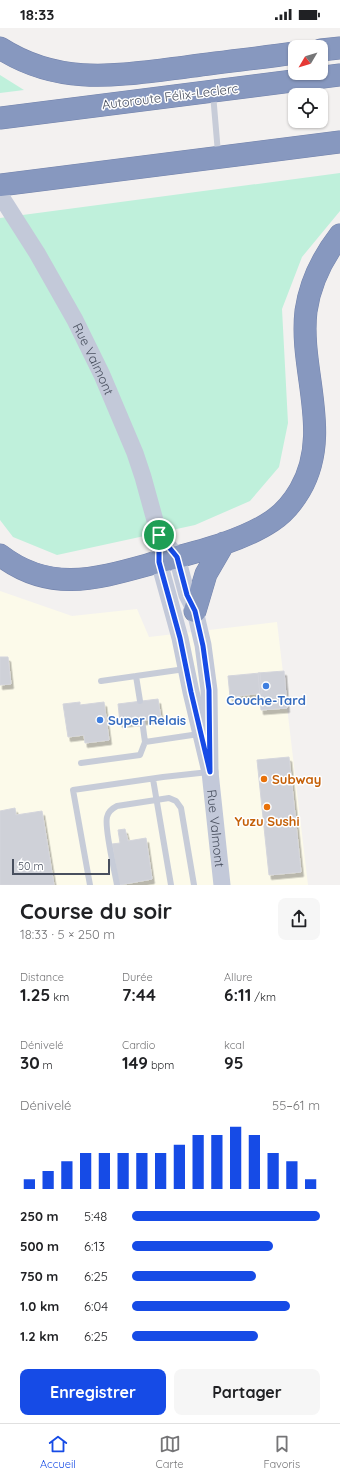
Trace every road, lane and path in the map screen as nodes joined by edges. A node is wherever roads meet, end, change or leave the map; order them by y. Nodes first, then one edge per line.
1 (0, 48) edge
2 (340, 48) edge
3 (328, 49) edge
4 (288, 54) edge
5 (340, 75) edge
6 (213, 91) junction
7 (0, 118) edge
8 (340, 142) edge
9 (218, 157) junction
10 (0, 185) edge
11 (0, 195) edge
12 (340, 235) edge
13 (224, 543) junction
14 (0, 555) edge
15 (168, 559) junction
16 (195, 611) junction
17 (186, 668) junction
18 (136, 676) junction
19 (101, 681) dead end
20 (140, 701) dead end
21 (142, 720) dead end
22 (205, 733) junction
23 (145, 742) junction
24 (81, 763) dead end
25 (210, 772) junction
26 (153, 779) junction
27 (157, 800) junction
28 (90, 885) edge
29 (117, 885) edge
30 (171, 885) edge
31 (194, 885) edge
32 (222, 885) edge

1 - 4 highway
2 - 3 highway
5 - 6 highway, Autoroute Félix-Leclerc
6 - 7 highway, Autoroute Félix-Leclerc
6 - 9 lane
8 - 9 highway
9 - 10 highway
11 - 15 street, Rue Valmont
12 - 13 highway
13 - 15 highway
13 - 16 highway
14 - 15 highway
15 - 16 street, Rue Valmont
15 - 17 street, Rue Valmont
16 - 22 street, Rue Valmont
17 - 18 lane
17 - 22 street, Rue Valmont
18 - 19 lane
18 - 20 lane
21 - 23 lane
22 - 23 lane
22 - 25 street, Rue Valmont
23 - 24 lane
25 - 26 lane
25 - 32 street, Rue Valmont
26 - 27 lane
26 - 28 lane
27 - 29 lane
27 - 30 lane
27 - 31 lane

